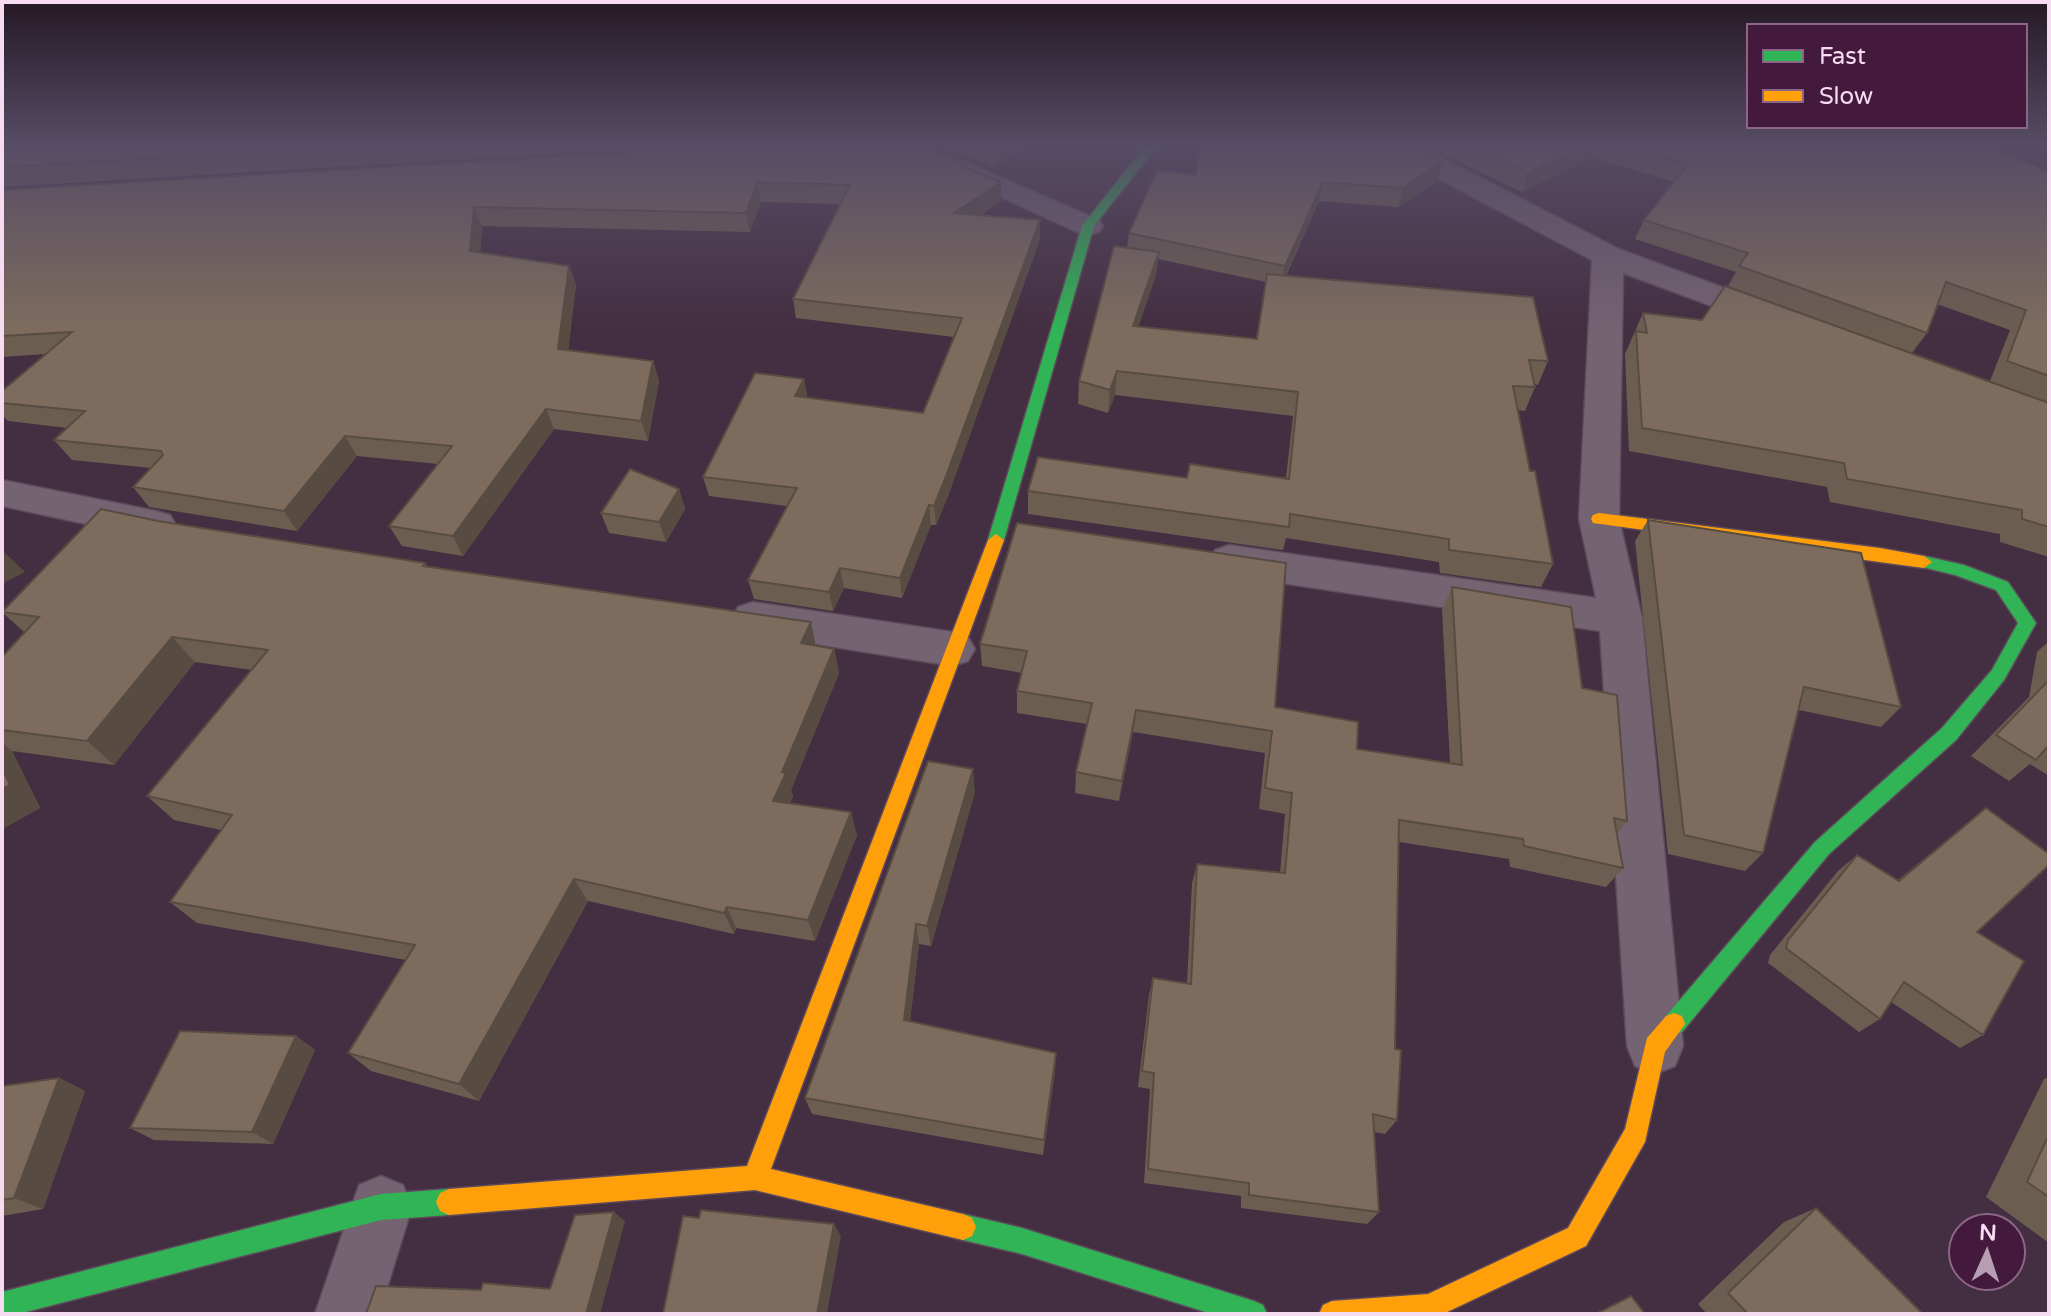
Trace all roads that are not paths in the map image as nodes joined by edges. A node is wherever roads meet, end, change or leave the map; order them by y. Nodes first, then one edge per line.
1 (1046, 206) edge
2 (1103, 206) edge
3 (1513, 206) edge
4 (1088, 226) junction
5 (1608, 256) junction
6 (1797, 327) edge
7 (2, 493) edge
8 (1599, 519) junction
9 (196, 532) edge
10 (1187, 554) edge
11 (716, 613) edge
12 (1621, 618) junction
13 (953, 649) junction
14 (1655, 1046) junction
15 (755, 1178) junction
16 (381, 1207) junction
17 (2, 1305) edge
18 (347, 1314) edge
19 (1254, 1314) edge
20 (1332, 1314) edge

1 - 4 street
2 - 4 street
3 - 5 street
4 - 13 street
5 - 6 street
5 - 8 street
7 - 9 street
8 - 12 street
8 - 14 street
10 - 12 street
11 - 13 street
12 - 14 street
13 - 15 street
14 - 20 street
15 - 16 street
15 - 19 street
16 - 17 street
16 - 18 street

